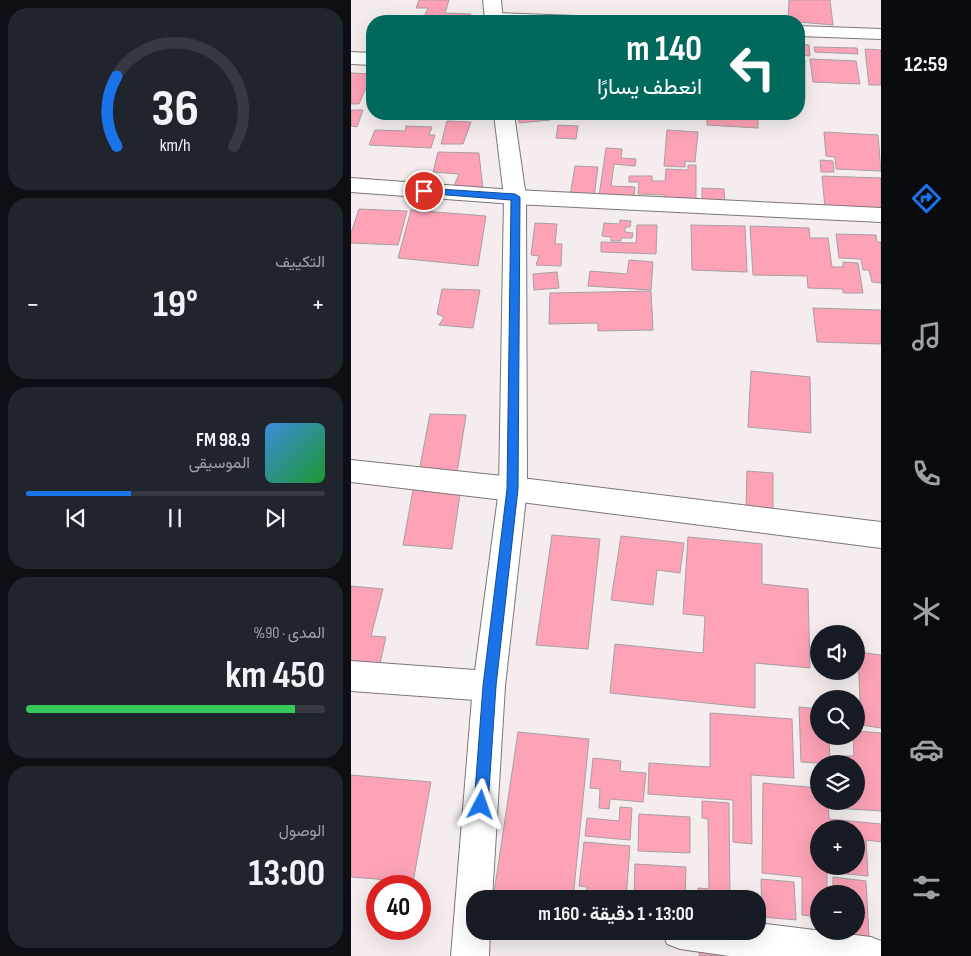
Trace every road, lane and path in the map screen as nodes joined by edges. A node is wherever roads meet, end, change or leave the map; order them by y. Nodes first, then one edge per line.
1 (493, 13) edge
2 (514, 15) edge
3 (805, 31) edge
4 (881, 34) edge
5 (351, 58) edge
6 (366, 59) edge
7 (505, 120) edge
8 (351, 185) edge
9 (515, 197) junction
10 (881, 215) edge
11 (351, 471) edge
12 (513, 489) junction
13 (881, 535) edge
14 (351, 676) edge
15 (489, 686) junction
16 (475, 890) edge
17 (471, 940) edge
18 (749, 940) edge
19 (470, 956) edge
20 (871, 956) edge

1 - 2 street
3 - 4 street
5 - 6 street
7 - 9 street
8 - 9 street
9 - 10 street
9 - 12 street
11 - 12 street
12 - 13 street
12 - 15 street
14 - 15 street
15 - 16 street
17 - 19 street
18 - 20 street

